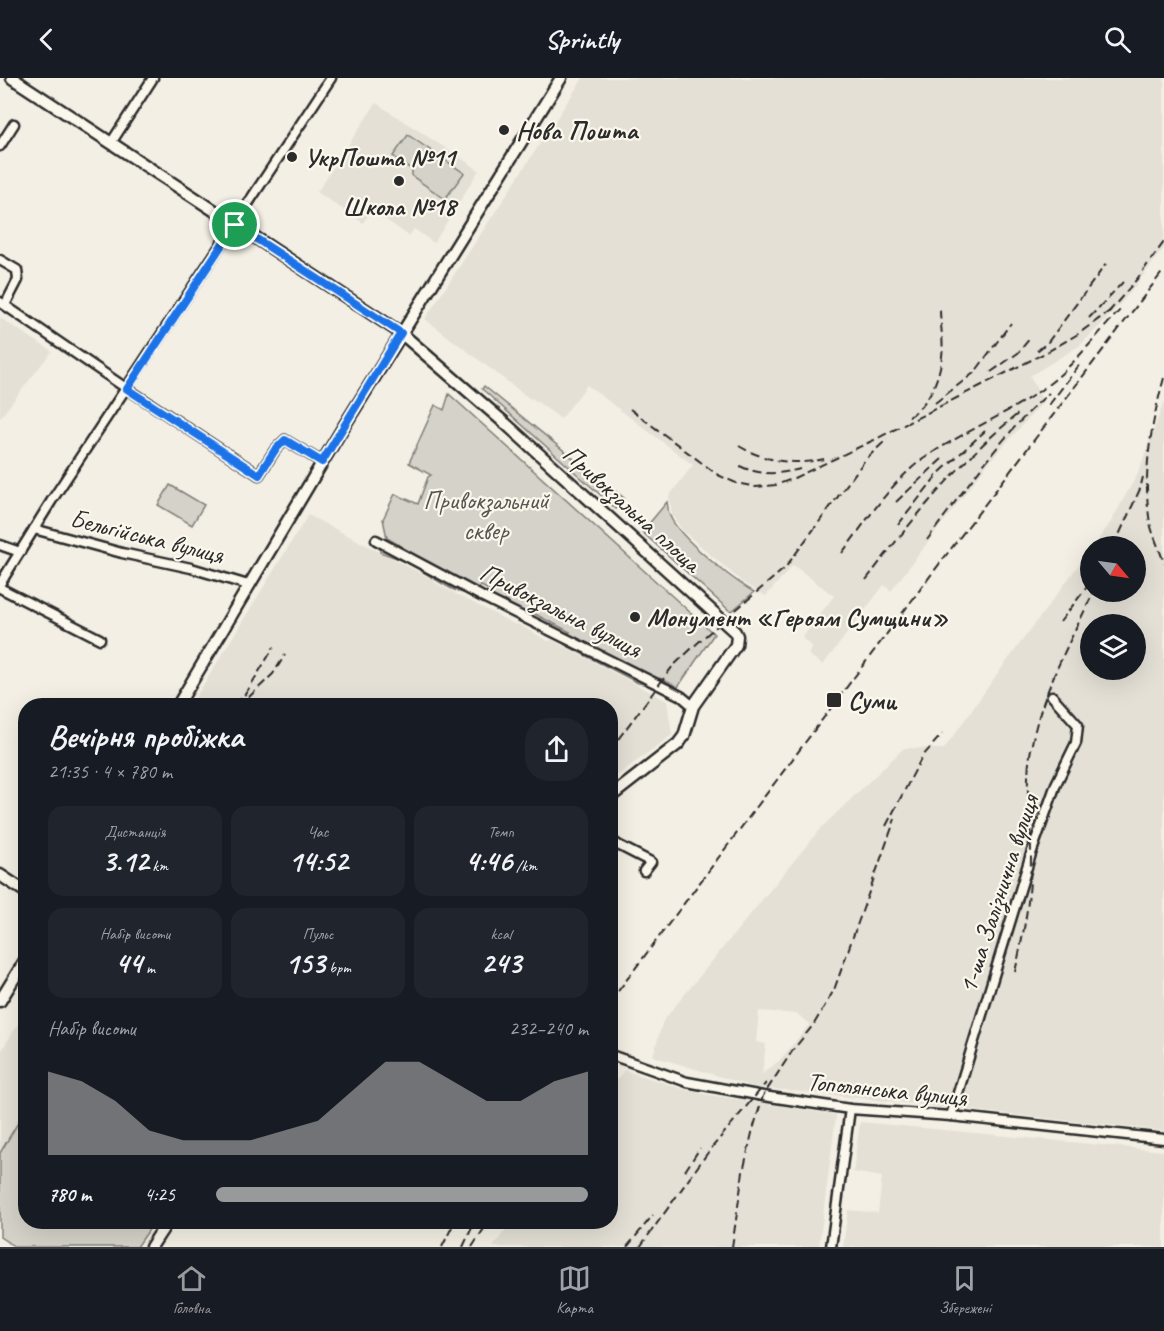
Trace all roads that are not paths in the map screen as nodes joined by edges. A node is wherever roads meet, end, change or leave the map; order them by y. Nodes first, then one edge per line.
1 (12, 78) edge
2 (153, 78) edge
3 (331, 78) edge
4 (561, 78) edge
5 (14, 124) dead end
6 (111, 143) junction
7 (0, 146) edge
8 (235, 225) junction
9 (0, 260) edge
10 (2, 304) edge
11 (401, 333) junction
12 (127, 389) junction
13 (322, 462) junction
14 (34, 529) junction
15 (376, 540) dead end
16 (0, 545) edge
17 (20, 552) junction
18 (248, 585) junction
19 (0, 586) edge
20 (100, 639) dead end
21 (1052, 696) dead end
22 (182, 698) edge
23 (693, 706) junction
24 (618, 792) edge
25 (618, 846) edge
26 (644, 871) dead end
27 (0, 875) edge
28 (18, 887) edge
29 (18, 972) edge
30 (0, 1001) edge
31 (618, 1057) edge
32 (850, 1109) junction
33 (951, 1116) junction
34 (1164, 1139) edge
35 (163, 1229) edge
36 (151, 1247) edge
37 (831, 1247) edge

1 - 6 main road, Привокзальна площа
2 - 6 street
3 - 8 street
4 - 11 main road
5 - 7 street
6 - 8 main road, Привокзальна площа
8 - 11 main road, Привокзальна площа
8 - 12 street
9 - 10 street
10 - 12 street
11 - 13 main road
11 - 23 main road, Привокзальна площа
12 - 13 street
12 - 14 street
13 - 18 main road
14 - 17 street
14 - 18 street, Бельгійська вулиця
15 - 23 street, Привокзальна вулиця
16 - 17 street
17 - 19 street
18 - 22 main road
19 - 20 street
21 - 33 street, 1-ша Залізнична вулиця
23 - 24 main road, Привокзальна площа
25 - 26 street
27 - 28 main road
29 - 30 main road
31 - 32 street, Тополянська вулиця
32 - 33 street, Тополянська вулиця
32 - 37 street
33 - 34 street, Тополянська вулиця
35 - 36 main road

